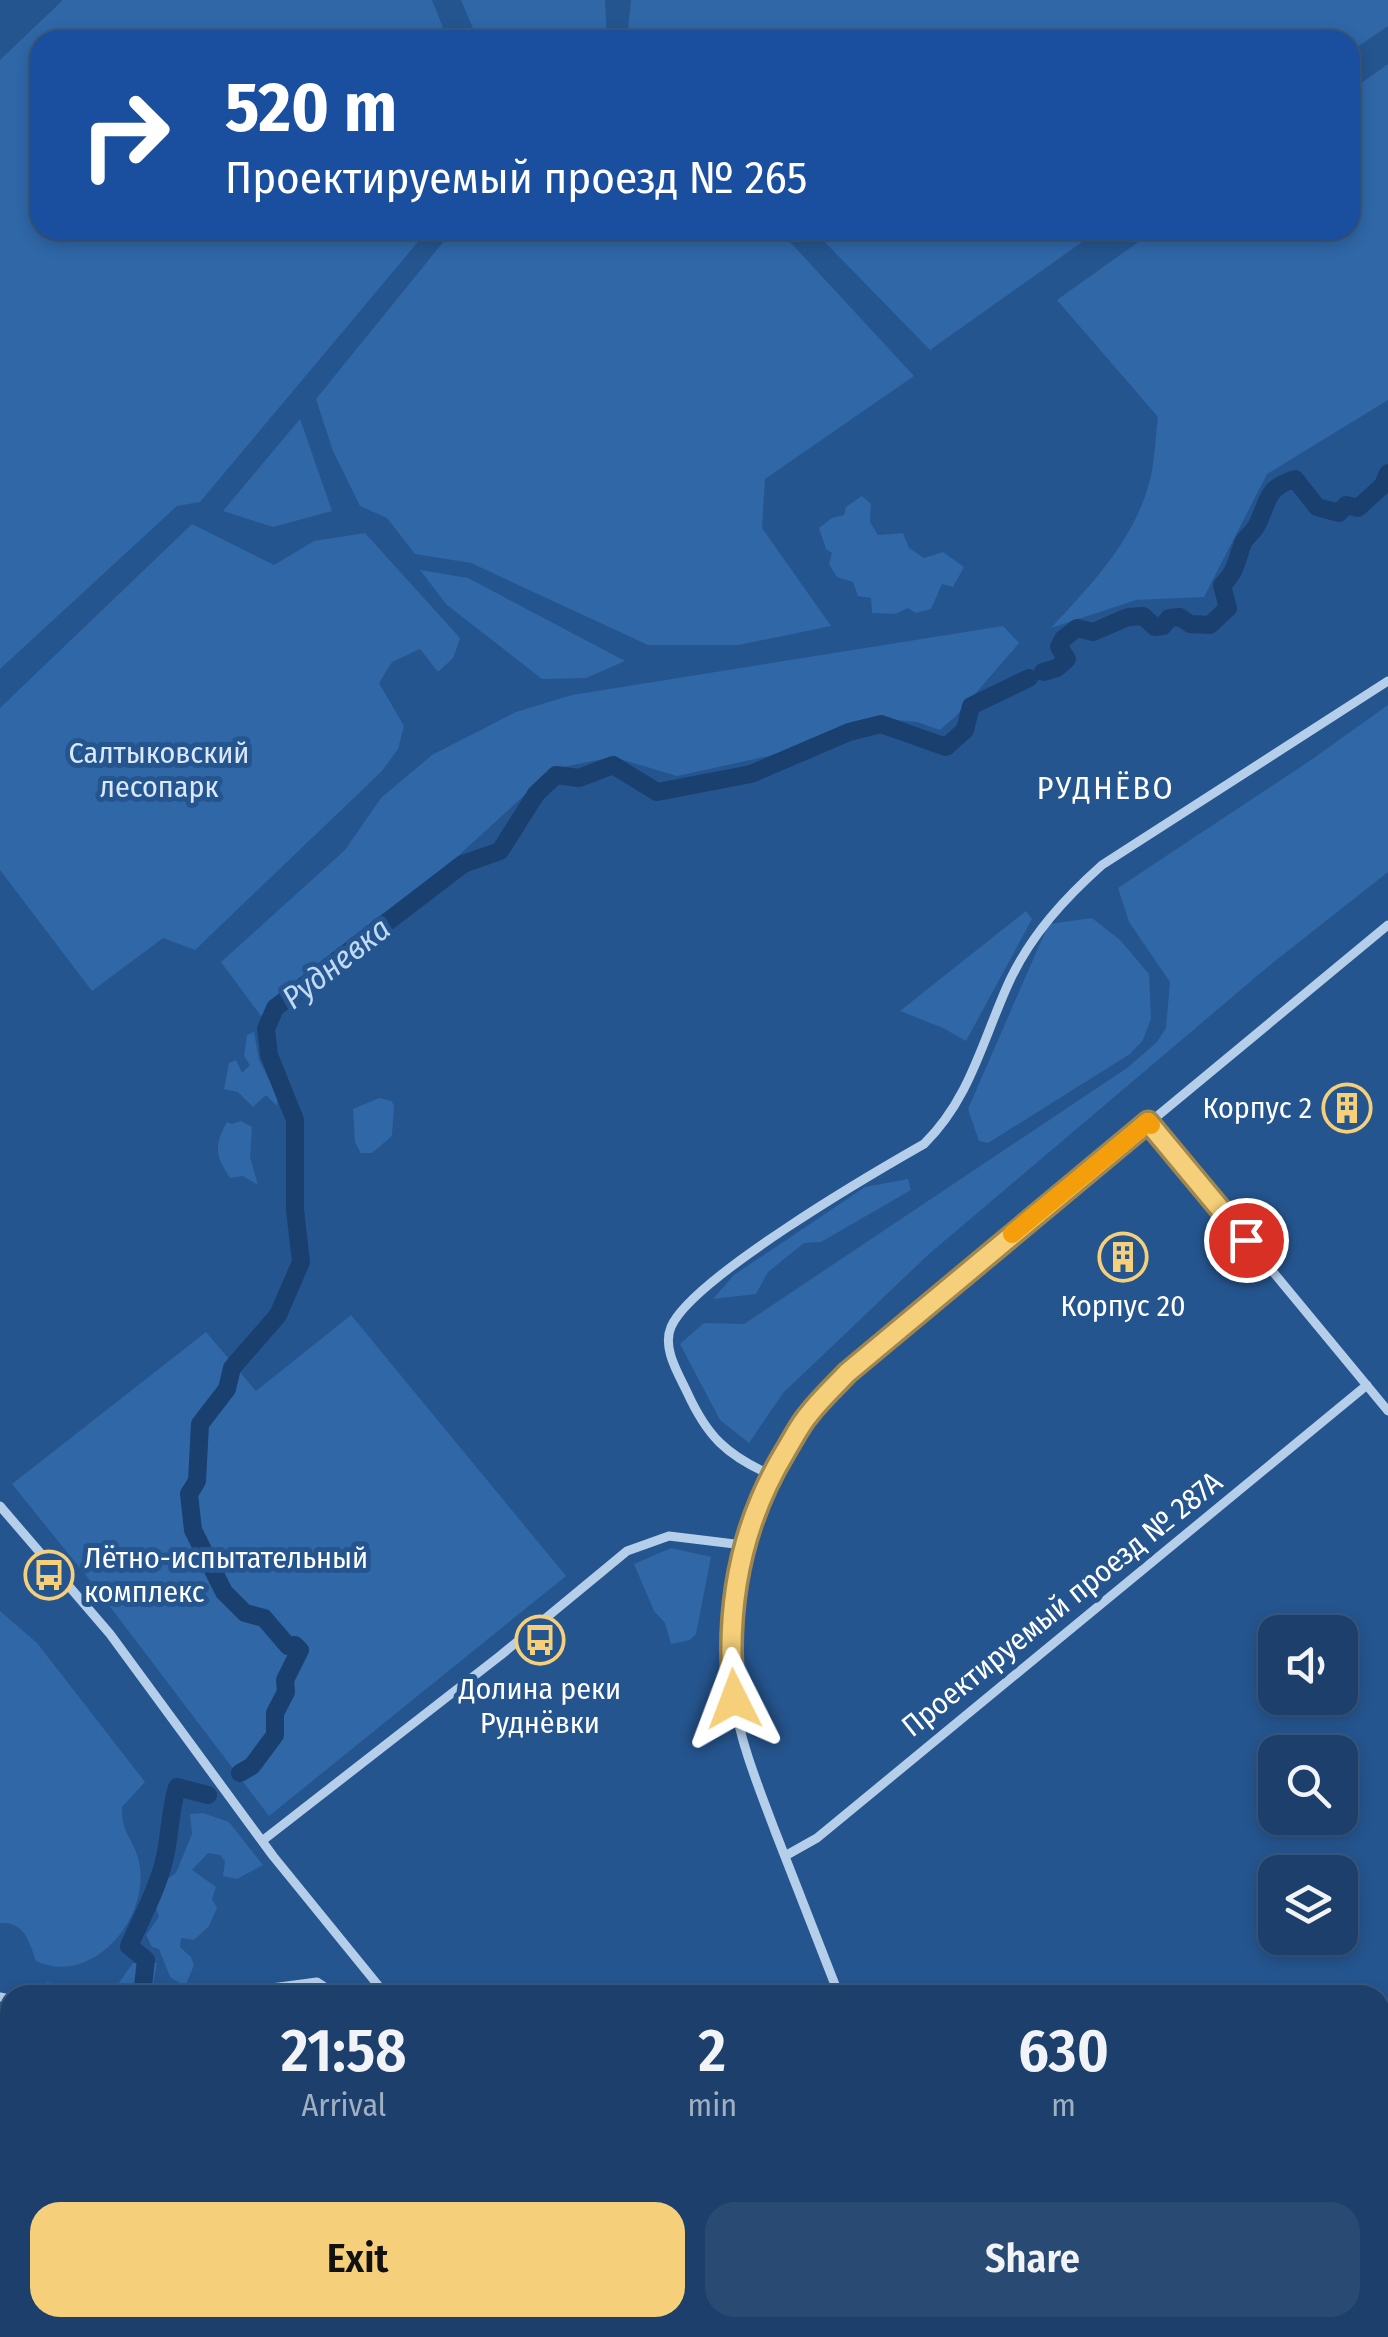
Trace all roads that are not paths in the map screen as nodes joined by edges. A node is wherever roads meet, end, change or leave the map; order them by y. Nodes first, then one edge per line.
1 (1388, 680) edge
2 (1388, 925) edge
3 (1148, 1122) junction
4 (1367, 1385) junction
5 (1388, 1411) edge
6 (771, 1475) junction
7 (0, 1506) edge
8 (743, 1545) junction
9 (262, 1842) junction
10 (785, 1856) junction
11 (294, 1985) edge
12 (322, 1985) edge
13 (378, 1985) edge
14 (835, 1985) edge

1 - 6 street
2 - 3 street
3 - 4 street
3 - 6 street
4 - 5 street
4 - 10 street, Проектируемый проезд № 287А
6 - 8 street
7 - 9 street
8 - 9 street
8 - 10 street
9 - 13 street
10 - 14 street
11 - 12 street

